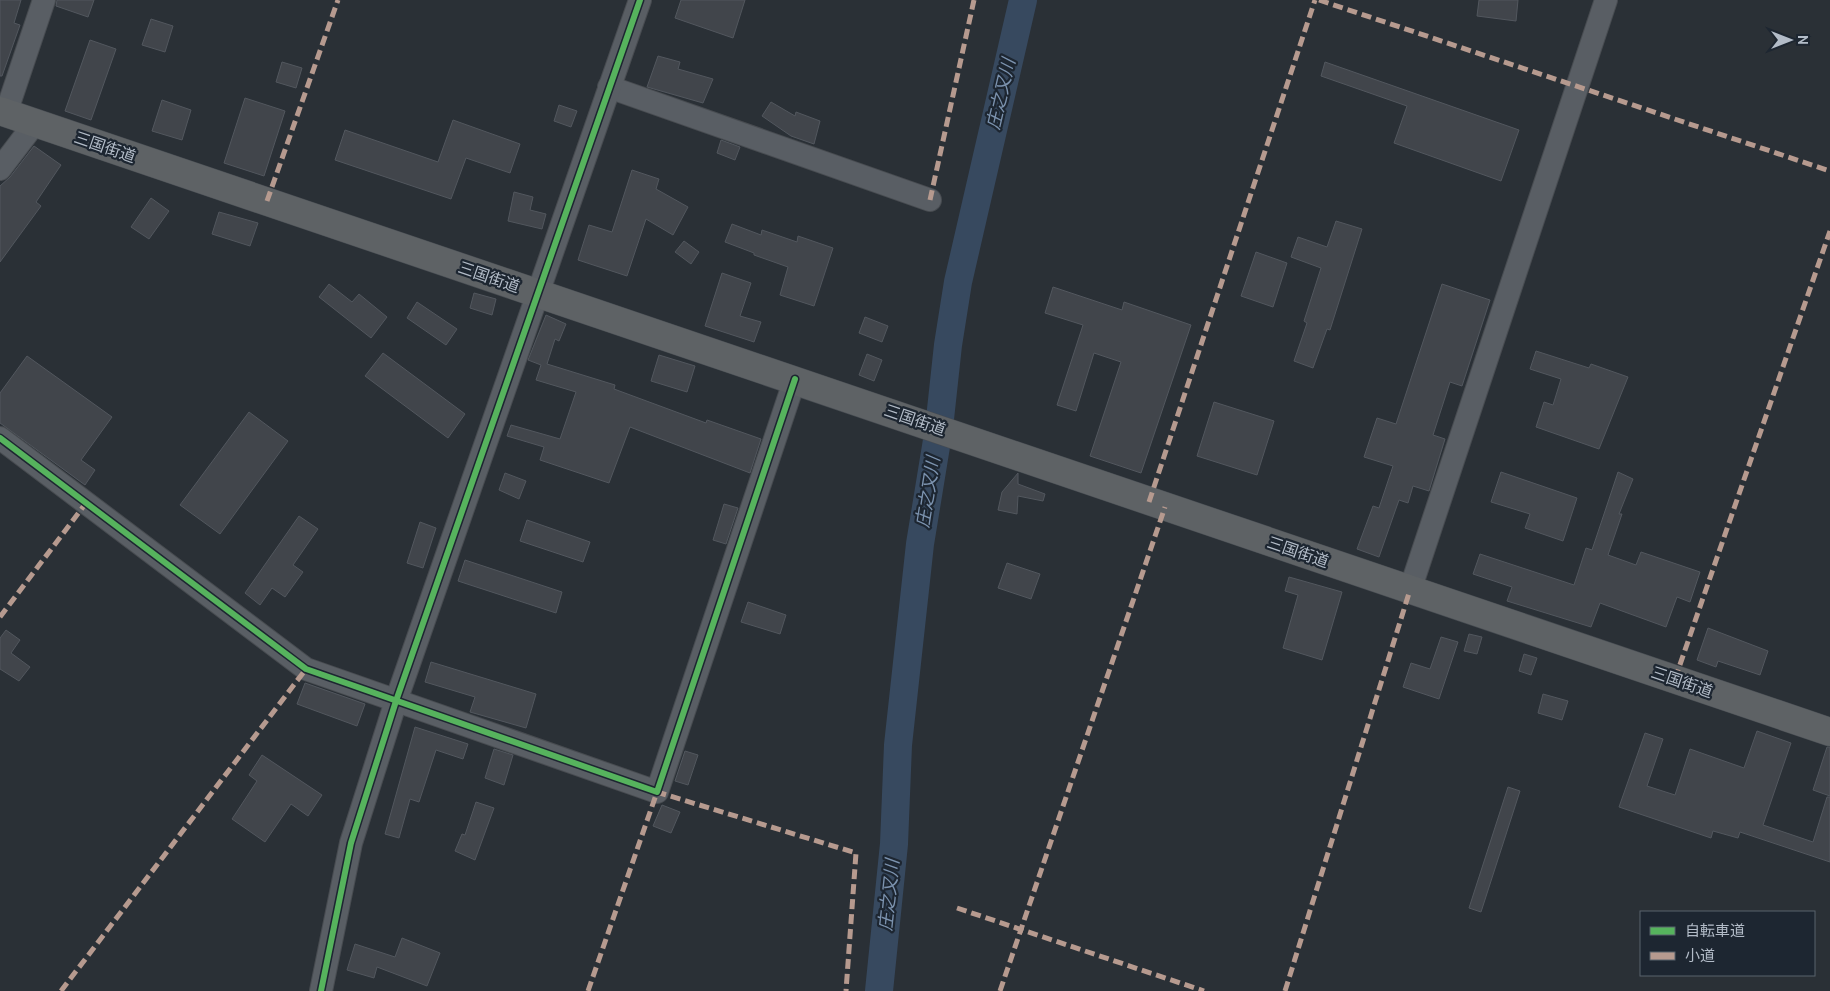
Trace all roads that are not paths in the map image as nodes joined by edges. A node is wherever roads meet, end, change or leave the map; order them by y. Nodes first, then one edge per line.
1 (44, 0) edge
2 (640, 0) edge
3 (1606, 0) edge
4 (609, 87) junction
5 (3, 112) edge
6 (35, 123) junction
7 (0, 169) edge
8 (930, 200) dead end
9 (537, 294) junction
10 (794, 379) junction
11 (0, 438) edge
12 (1410, 590) junction
13 (396, 701) junction
14 (1830, 732) edge
15 (321, 991) edge

1 - 5 street
2 - 4 street
3 - 12 street
4 - 8 street
4 - 9 street
5 - 6 highway, 三国街道
6 - 7 street
6 - 9 highway, 三国街道
9 - 10 highway, 三国街道
9 - 13 street
10 - 12 highway, 三国街道
10 - 13 street
11 - 13 street
12 - 14 highway, 三国街道
13 - 15 street

